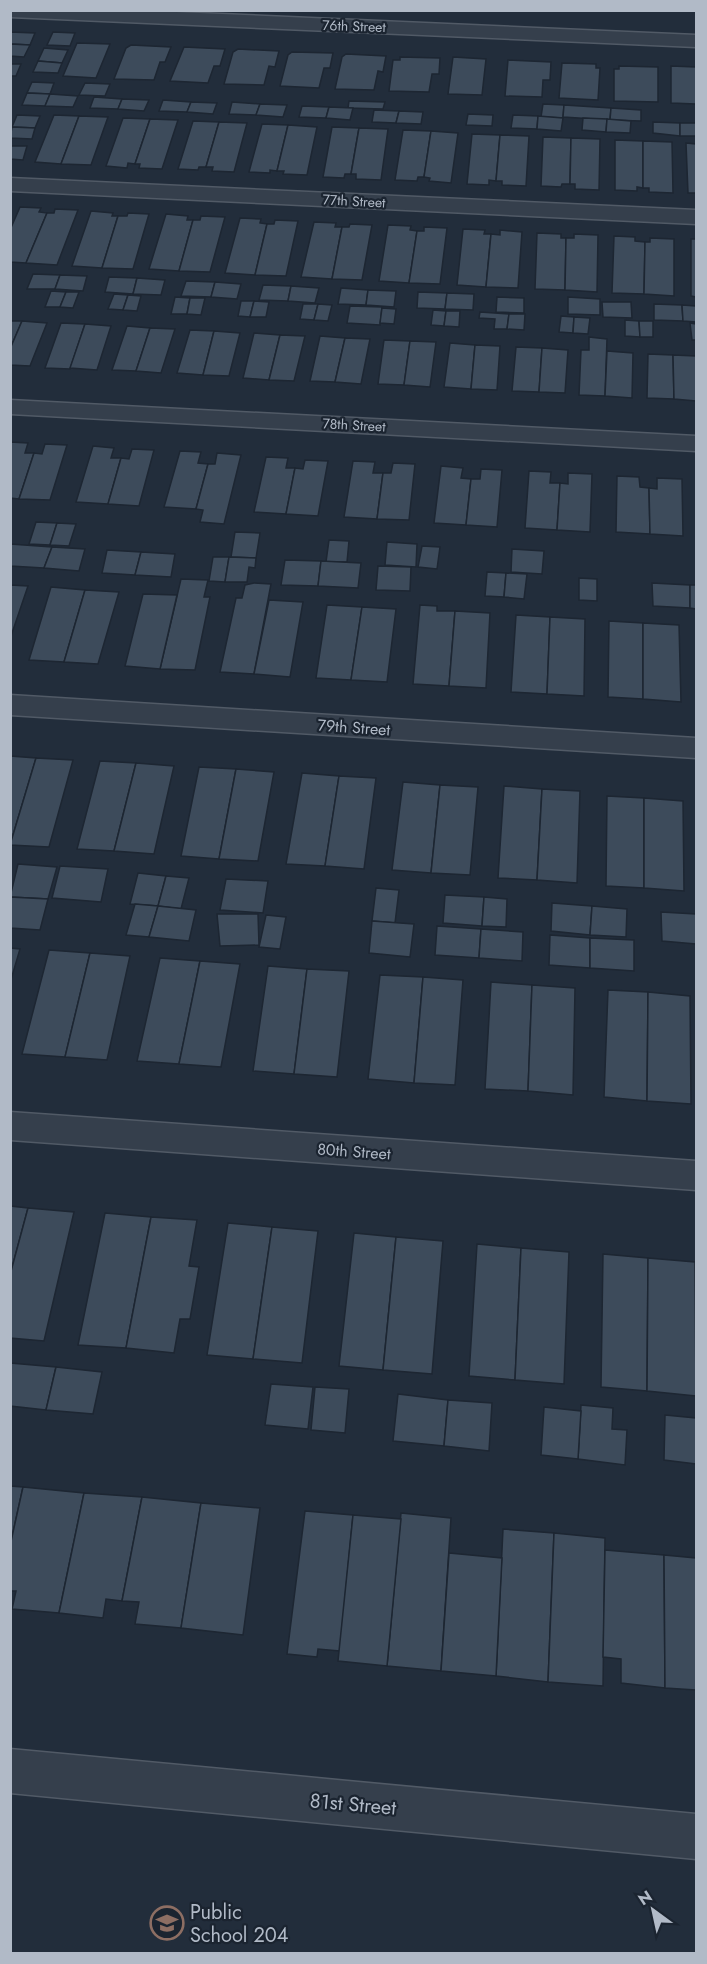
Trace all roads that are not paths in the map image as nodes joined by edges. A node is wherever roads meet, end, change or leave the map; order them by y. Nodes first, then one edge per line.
1 (10, 11) edge
2 (696, 41) edge
3 (10, 184) edge
4 (696, 217) edge
5 (10, 407) edge
6 (696, 444) edge
7 (10, 705) edge
8 (696, 748) edge
9 (10, 1126) edge
10 (696, 1176) edge
11 (10, 1771) edge
12 (696, 1837) edge

1 - 2 street, 76th Street
3 - 4 street, 77th Street
5 - 6 street, 78th Street
7 - 8 street, 79th Street
9 - 10 street, 80th Street
11 - 12 street, 81st Street

